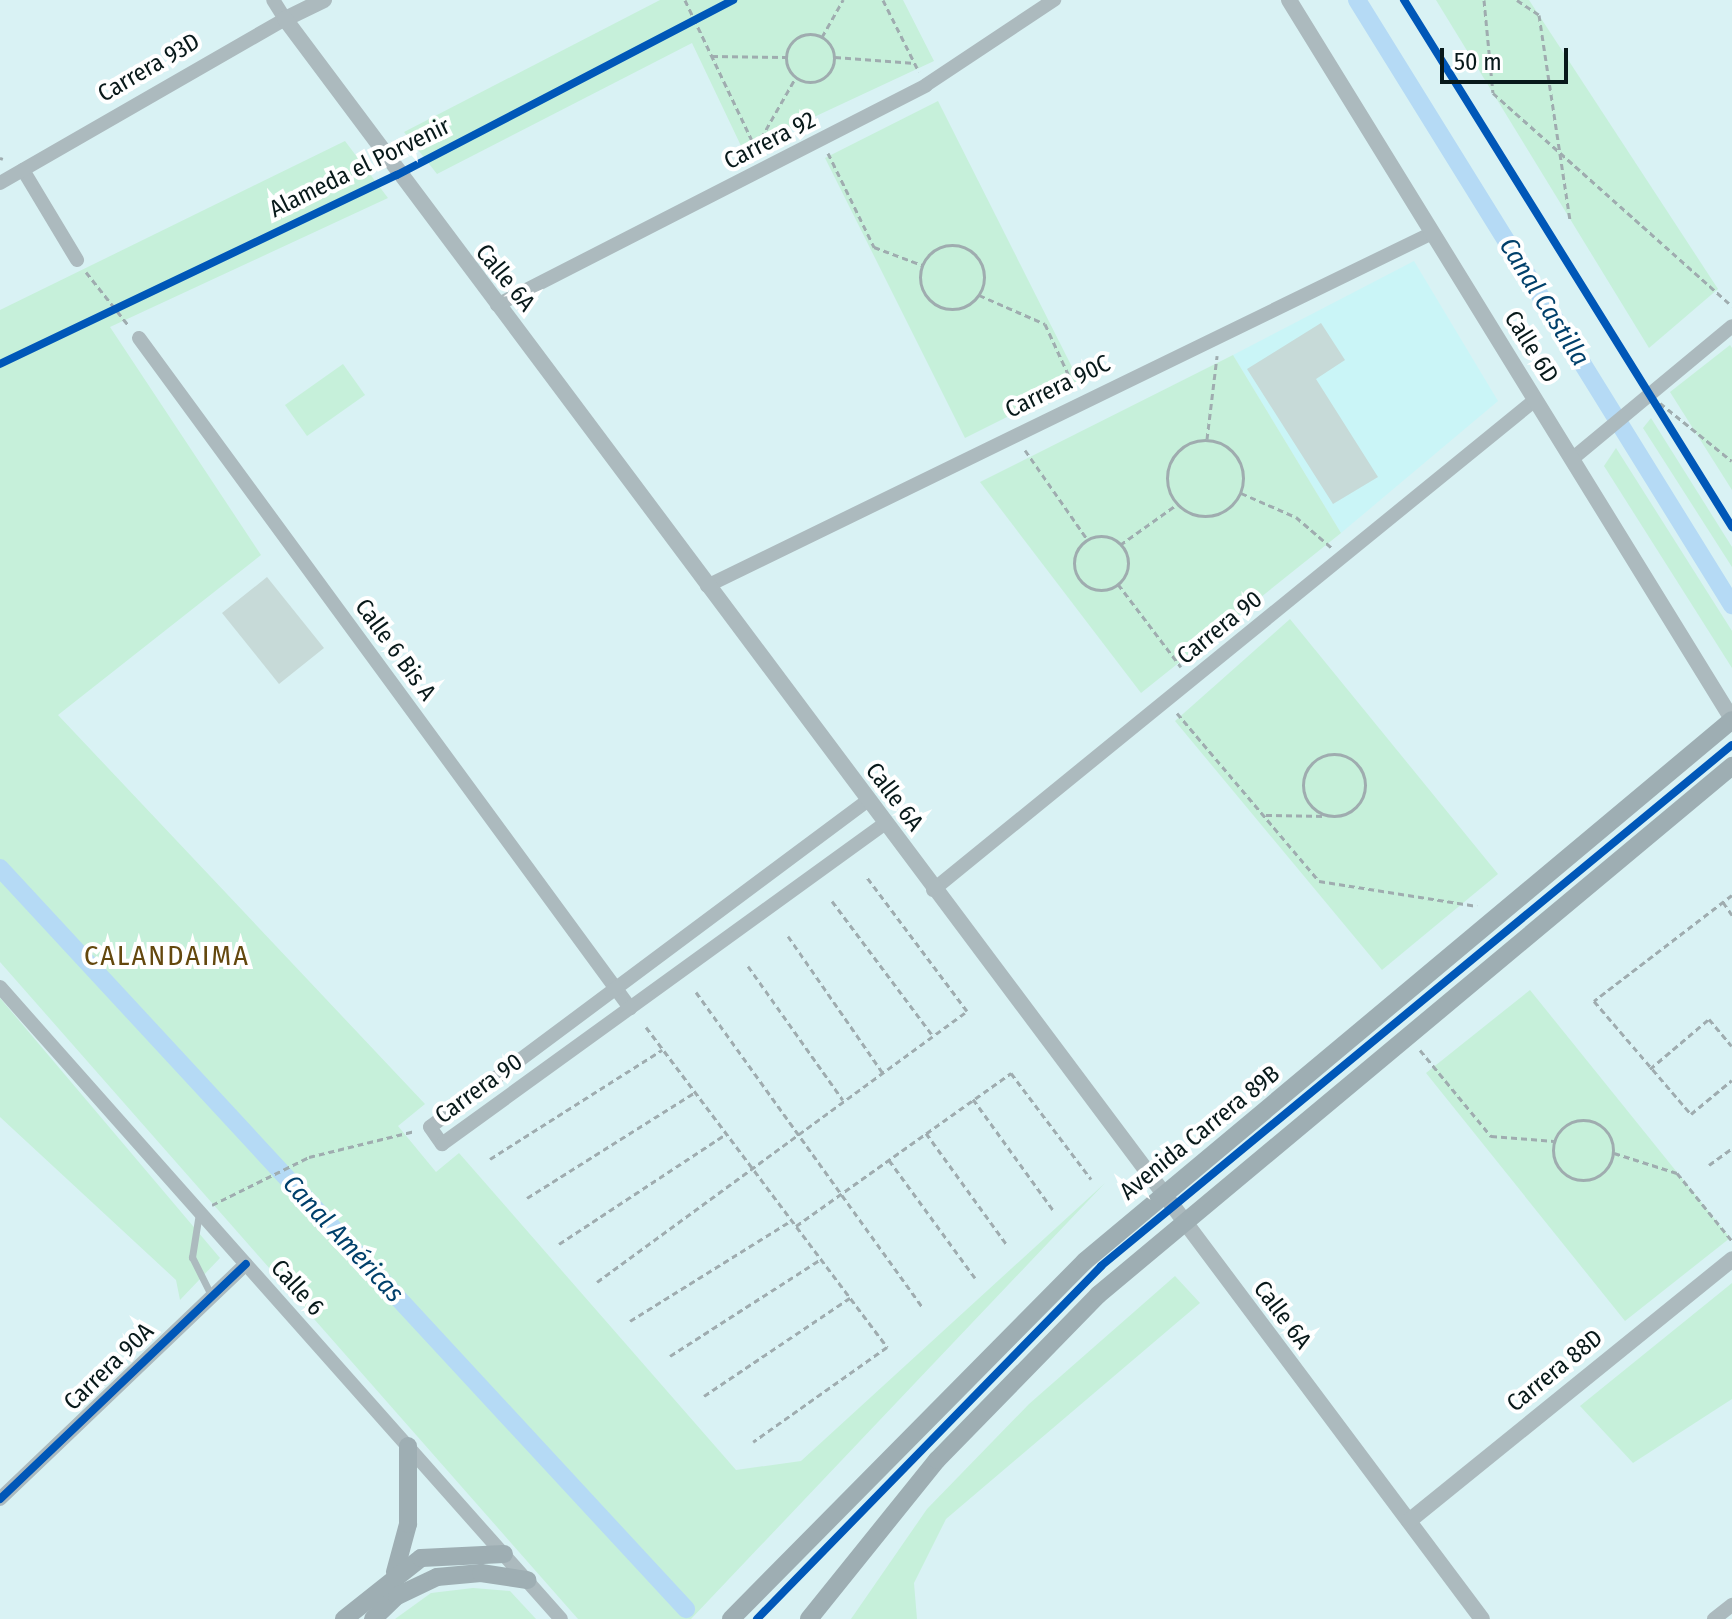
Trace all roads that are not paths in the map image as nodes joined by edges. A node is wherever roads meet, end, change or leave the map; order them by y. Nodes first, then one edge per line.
1 (273, 0) edge
2 (324, 0) edge
3 (1054, 0) edge
4 (1289, 0) edge
5 (285, 19) junction
6 (23, 170) junction
7 (0, 183) edge
8 (1432, 233) junction
9 (77, 260) dead end
10 (497, 305) junction
11 (1732, 326) edge
12 (139, 338) dead end
13 (1535, 400) junction
14 (1572, 459) junction
15 (707, 586) junction
16 (1732, 720) edge
17 (1732, 766) edge
18 (867, 801) junction
19 (884, 824) junction
20 (933, 890) junction
21 (0, 987) edge
22 (616, 988) junction
23 (630, 1008) junction
24 (1161, 1196) junction
25 (199, 1211) junction
26 (1182, 1224) junction
27 (1732, 1259) edge
28 (246, 1264) junction
29 (212, 1297) junction
30 (408, 1446) junction
31 (0, 1499) edge
32 (1409, 1521) junction
33 (504, 1554) junction
34 (395, 1572) junction
35 (527, 1580) junction
36 (1732, 1605) edge
37 (344, 1619) edge
38 (373, 1619) edge
39 (561, 1619) edge
40 (731, 1619) edge
41 (809, 1619) edge
42 (1482, 1619) edge
43 (1714, 1619) edge

1 - 5 street, Calle 6A
2 - 5 street, Carrera 93D
3 - 10 street, Carrera 92
4 - 8 street, Calle 6D
5 - 6 street, Carrera 93D
5 - 10 street, Calle 6A
6 - 7 street, Carrera 93D
6 - 9 street
8 - 13 street, Calle 6D
8 - 15 street, Carrera 90C
10 - 15 street, Calle 6A
11 - 14 street
12 - 22 street, Calle 6 Bis A
13 - 14 street, Calle 6D
13 - 20 street, Carrera 90
14 - 16 street, Calle 6D
15 - 18 street, Calle 6A
16 - 24 main road, Avenida Carrera 89B
17 - 26 main road
18 - 19 street, Calle 6A
18 - 22 street, Carrera 90
19 - 20 street, Calle 6A
19 - 23 street, Carrera 90
20 - 24 street, Calle 6A
21 - 25 street, Calle 6
22 - 23 street, Calle 6 Bis A
22 - 23 street, Carrera 90
24 - 26 street, Calle 6A
24 - 40 main road, Avenida Carrera 89B
25 - 28 street, Calle 6
25 - 29 lane
26 - 32 street, Calle 6A
26 - 41 main road
27 - 32 street, Carrera 88D
28 - 29 street, Carrera 90A
28 - 30 street, Calle 6
29 - 31 street, Carrera 90A
30 - 33 street, Calle 6
30 - 34 main road
32 - 42 street, Calle 6A
33 - 34 main road
33 - 35 street, Calle 6
34 - 37 main road
35 - 38 main road
35 - 39 street, Calle 6
36 - 43 street

